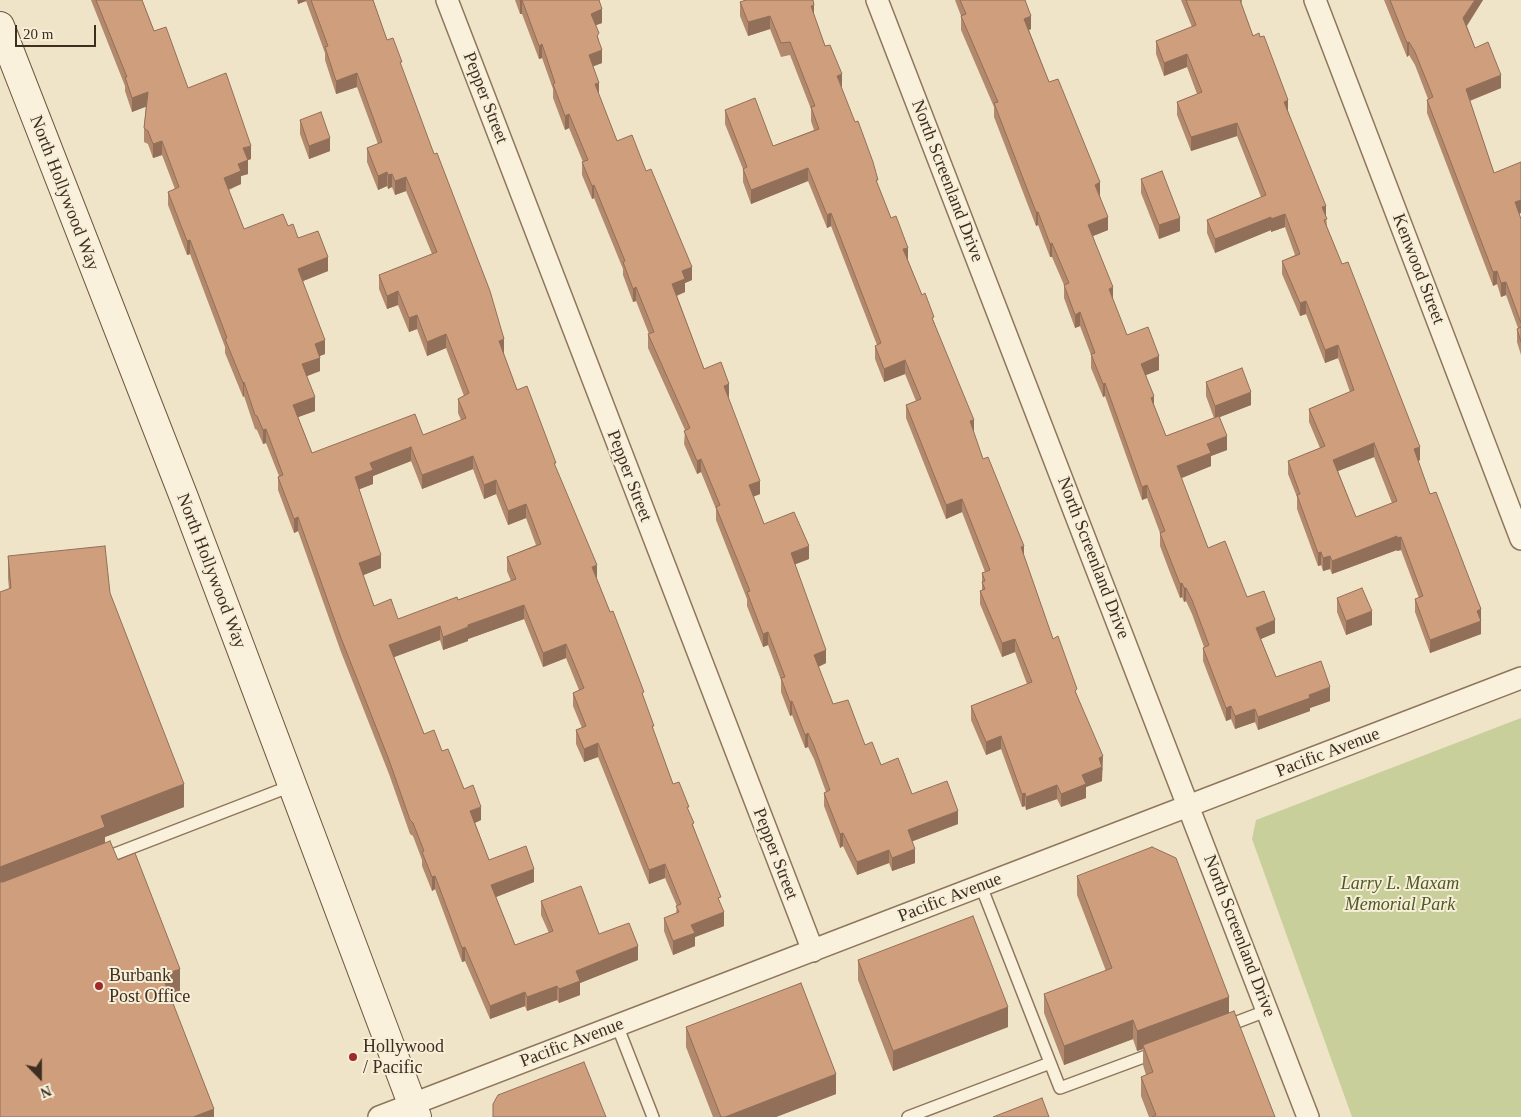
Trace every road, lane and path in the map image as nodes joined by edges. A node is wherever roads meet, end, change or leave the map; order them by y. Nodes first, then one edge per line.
1 (447, 0) edge
2 (877, 0) edge
3 (1315, 0) edge
4 (0, 26) edge
5 (1521, 539) edge
6 (1521, 678) edge
7 (291, 786) junction
8 (1189, 806) junction
9 (92, 863) edge
10 (981, 886) junction
11 (813, 952) junction
12 (1266, 1010) junction
13 (617, 1025) junction
14 (1213, 1031) edge
15 (1168, 1048) edge
16 (1050, 1063) junction
17 (414, 1111) edge
18 (378, 1117) edge
19 (653, 1117) edge
20 (908, 1117) edge
21 (1308, 1117) edge

1 - 11 street, Pepper Street
2 - 8 street, North Screenland Drive
3 - 5 street, Kenwood Street
4 - 7 main road, North Hollywood Way
6 - 8 street, Pacific Avenue
7 - 9 lane
7 - 17 main road, North Hollywood Way
8 - 10 street, Pacific Avenue
8 - 12 street, North Screenland Drive
10 - 11 street, Pacific Avenue
10 - 16 lane
11 - 13 street, Pacific Avenue
12 - 14 lane
12 - 21 street, North Screenland Drive
13 - 17 street, Pacific Avenue
13 - 19 lane
15 - 16 lane
16 - 20 lane
17 - 18 street, Pacific Avenue

